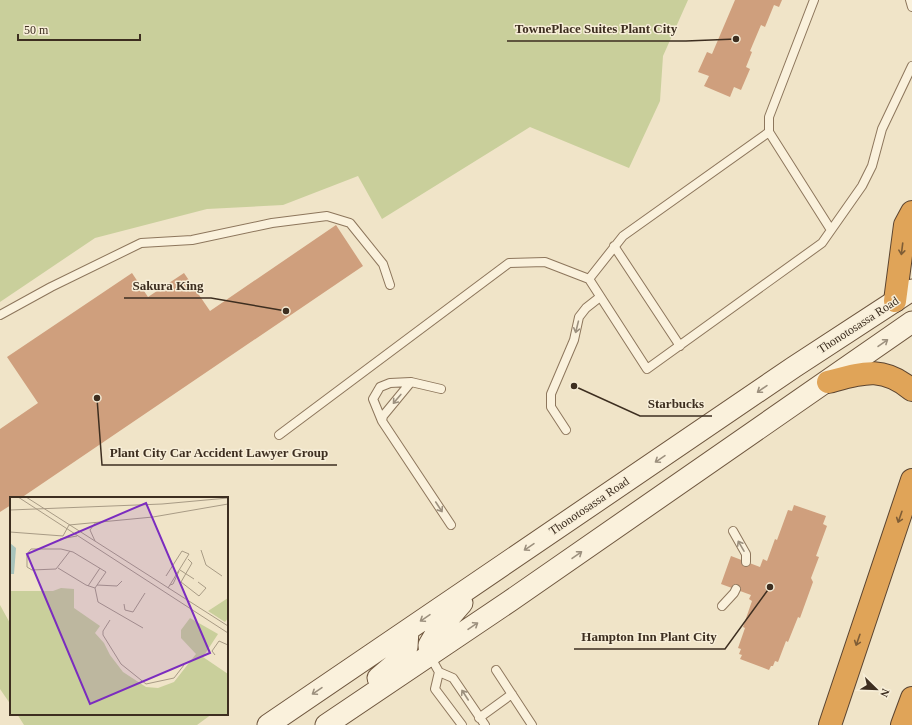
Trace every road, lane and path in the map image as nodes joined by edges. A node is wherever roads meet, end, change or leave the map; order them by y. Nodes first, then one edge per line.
1 (814, 0) edge
2 (910, 0) edge
3 (912, 6) edge
4 (912, 66) edge
5 (768, 132) junction
6 (912, 212) edge
7 (831, 230) junction
8 (614, 246) junction
9 (589, 280) junction
10 (390, 285) dead end
11 (904, 295) edge
12 (600, 297) junction
13 (0, 314) edge
14 (912, 322) edge
15 (839, 337) junction
16 (680, 346) junction
17 (411, 382) junction
18 (828, 382) junction
19 (441, 389) dead end
20 (912, 390) edge
21 (382, 421) junction
22 (566, 430) dead end
23 (279, 435) dead end
24 (692, 437) junction
25 (692, 475) junction
26 (912, 480) edge
27 (650, 504) junction
28 (451, 525) dead end
29 (733, 531) dead end
30 (746, 562) dead end
31 (492, 573) junction
32 (736, 589) dead end
33 (722, 606) dead end
34 (408, 630) junction
35 (434, 664) junction
36 (496, 670) dead end
37 (512, 694) junction
38 (912, 698) edge
39 (479, 718) junction
40 (268, 725) edge
41 (326, 725) edge
42 (462, 725) edge
43 (485, 725) edge
44 (532, 725) edge
45 (830, 725) edge
46 (902, 725) edge

1 - 5 lane
2 - 3 lane
4 - 7 lane
5 - 7 lane
5 - 8 lane
6 -> 11 highway
7 - 16 lane
8 - 9 lane
8 - 16 lane
9 - 12 lane
9 - 23 lane
10 - 13 lane
11 - 15 main road, Thonotosassa Road
12 - 16 lane
12 -> 22 lane
18 -> 14 main road
15 -> 24 main road, Thonotosassa Road
15 - 25 main road
17 - 19 lane
17 -> 21 lane
17 - 21 lane
18 - 20 highway
18 - 25 main road
21 -> 28 lane
24 - 27 main road
24 -> 31 main road, Thonotosassa Road
25 - 27 main road
26 -> 45 highway
35 -> 27 main road
30 -> 29 lane
31 -> 34 main road, Thonotosassa Road
31 - 35 main road
32 - 33 lane
34 -> 40 main road, Thonotosassa Road
34 - 41 main road
39 -> 35 lane
35 - 41 main road
35 - 42 lane
36 - 37 lane
37 - 39 lane
37 - 44 lane
38 - 46 highway
39 - 43 lane

